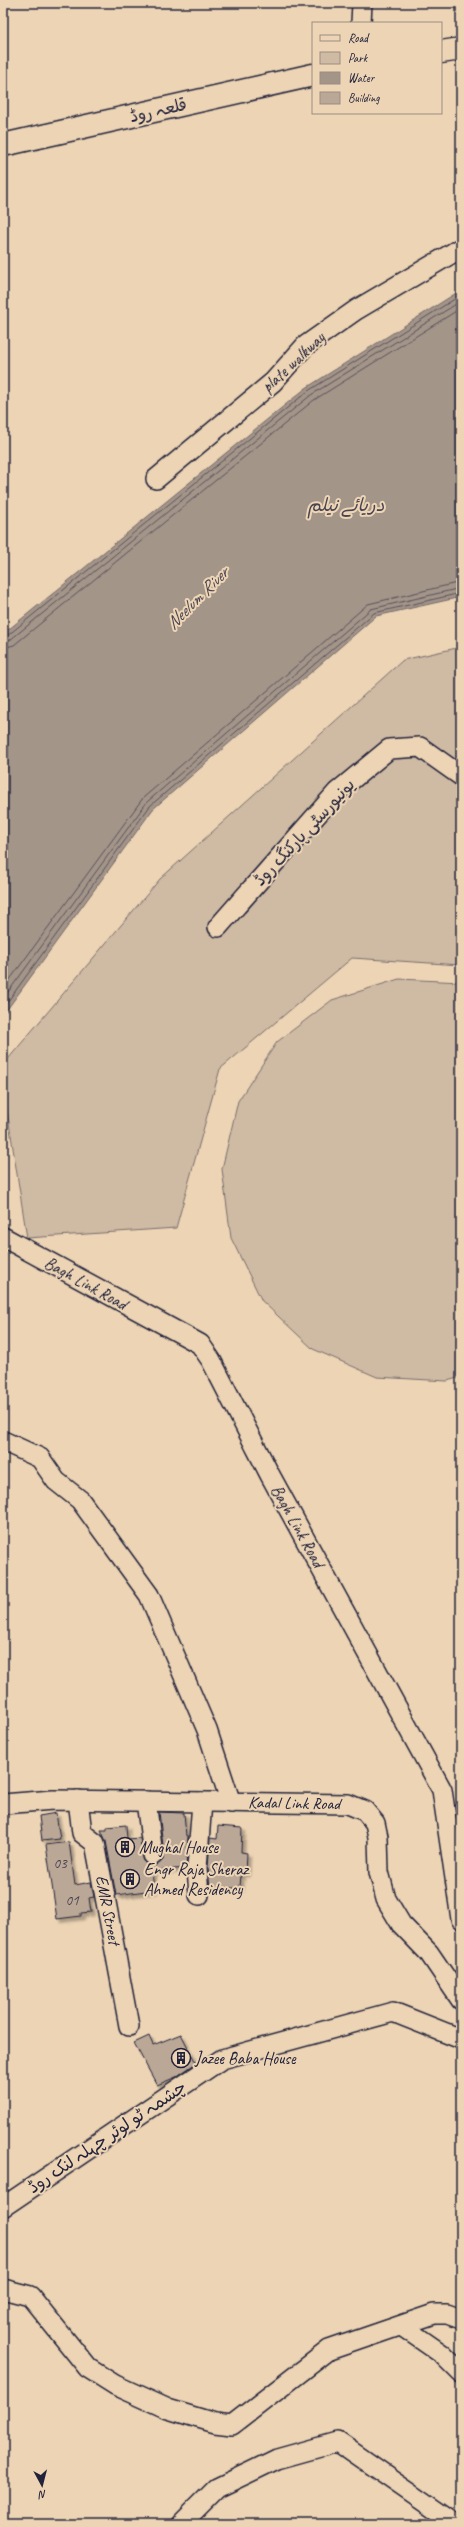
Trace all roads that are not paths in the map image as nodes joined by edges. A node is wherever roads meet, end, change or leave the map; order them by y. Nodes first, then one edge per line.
1 (362, 3) edge
2 (361, 22) edge
3 (461, 48) edge
4 (442, 52) edge
5 (312, 75) edge
6 (3, 145) edge
7 (461, 248) edge
8 (156, 479) dead end
9 (461, 776) edge
10 (218, 927) dead end
11 (3, 1237) edge
12 (3, 1441) edge
13 (78, 1800) junction
14 (146, 1801) junction
15 (202, 1802) junction
16 (231, 1803) junction
17 (3, 1804) edge
18 (153, 1856) dead end
19 (199, 1895) dead end
20 (461, 1919) edge
21 (454, 1980) edge
22 (461, 2000) edge
23 (129, 2026) dead end
24 (461, 2039) edge
25 (3, 2207) edge
26 (3, 2289) edge
27 (461, 2319) edge
28 (403, 2327) junction
29 (461, 2373) edge
30 (181, 2524) edge
31 (456, 2524) edge

1 - 2 street
3 - 4 street
5 - 6 street, قلعہ روڈ
7 - 8 street, plate walkway
9 - 10 street, یونیورسٹی پارکنگ روڈ
11 - 20 street, Bagh Link Road
12 - 16 street
13 - 14 street, Kadal Link Road
13 - 17 street, Kadal Link Road
13 - 23 street, EMR Street
14 - 15 street, Kadal Link Road
14 - 18 street
15 - 16 street, Kadal Link Road
15 - 19 street
16 - 21 street, Kadal Link Road
21 - 22 street, Kadal Link Road
24 - 25 street, چشمہ ٹو لوئر چہلہ لنک روڈ
26 - 28 street
27 - 28 street
28 - 29 street
30 - 31 street

